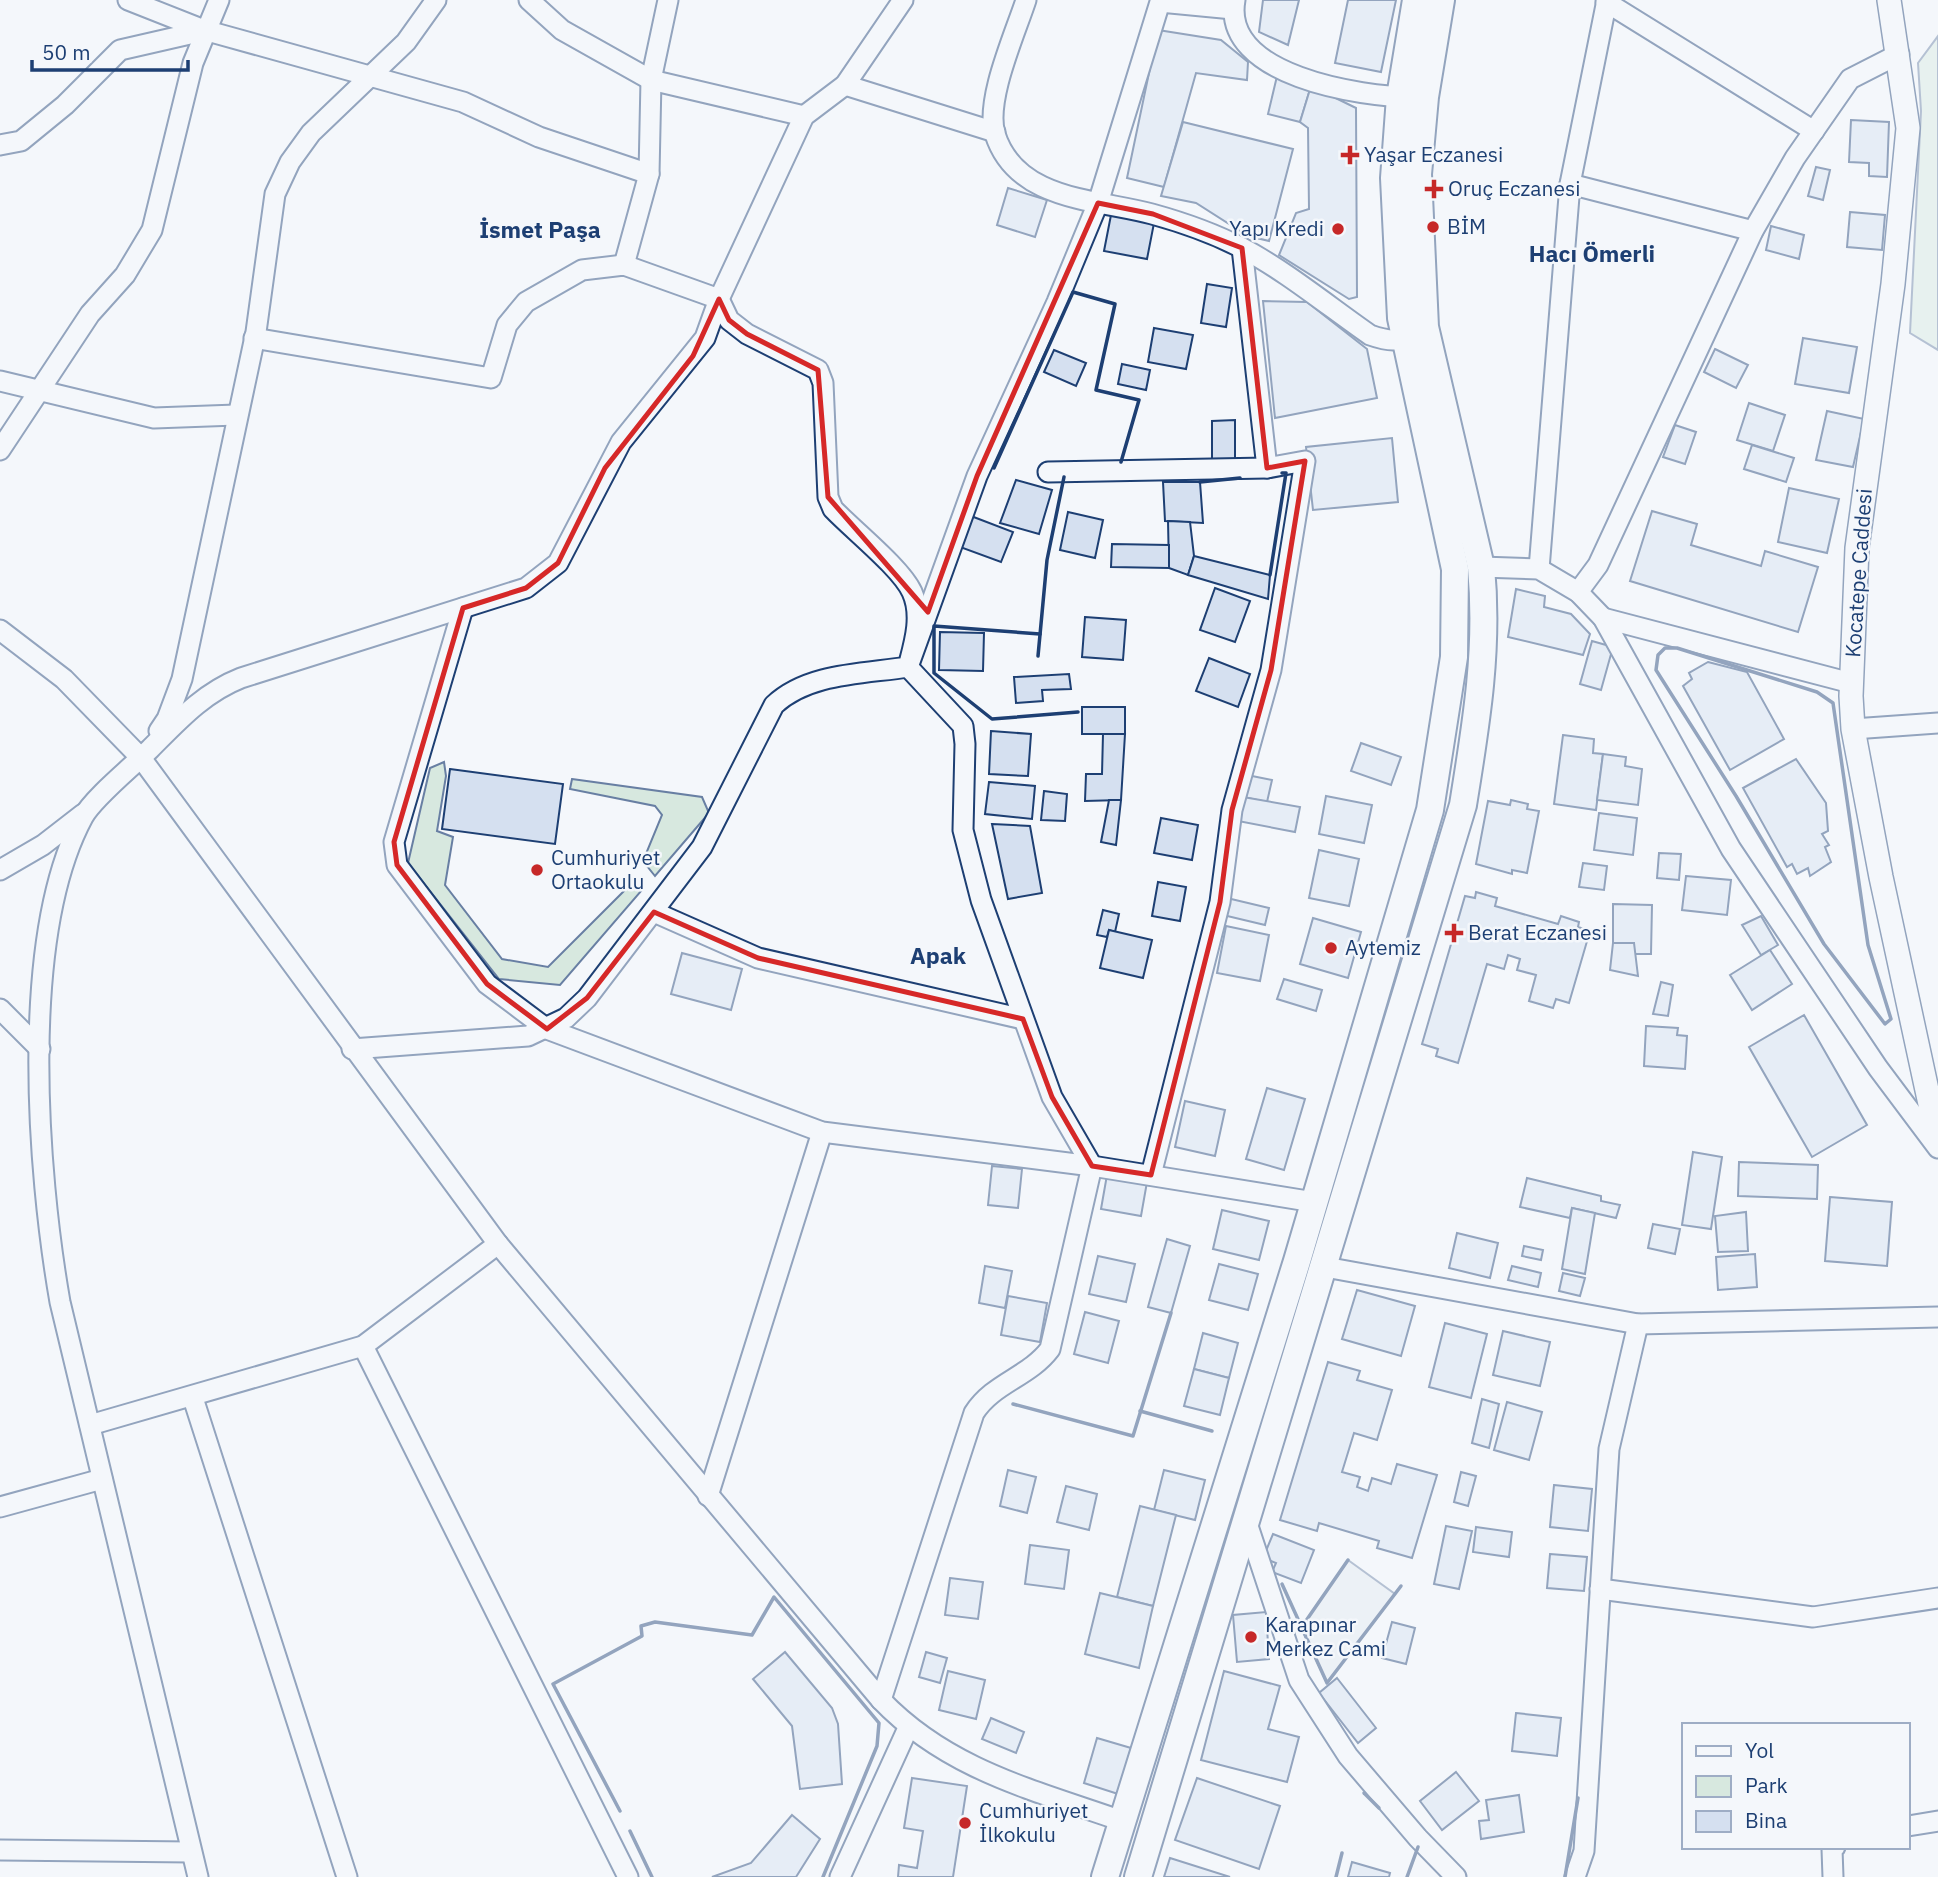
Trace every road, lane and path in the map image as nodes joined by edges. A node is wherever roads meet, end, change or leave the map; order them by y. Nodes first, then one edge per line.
1 (128, 0) edge
2 (219, 0) edge
3 (436, 0) edge
4 (529, 0) edge
5 (668, 0) edge
6 (903, 0) edge
7 (1026, 0) edge
8 (1416, 0) edge
9 (1441, 0) edge
10 (1889, 0) edge
11 (1606, 1) edge
12 (1234, 5) edge
13 (204, 30) junction
14 (1899, 54) junction
15 (373, 76) junction
16 (651, 80) junction
17 (845, 85) junction
18 (1412, 97) junction
19 (804, 116) junction
20 (1814, 131) junction
21 (995, 132) junction
22 (0, 145) edge
23 (649, 174) junction
24 (1570, 184) junction
25 (1098, 203) junction
26 (1753, 231) junction
27 (1242, 248) junction
28 (624, 265) junction
29 (719, 299) junction
30 (1415, 333) junction
31 (254, 338) junction
32 (0, 381) edge
33 (39, 392) junction
34 (236, 415) junction
35 (0, 450) edge
36 (1267, 468) junction
37 (1048, 472) dead end
38 (1481, 567) junction
39 (1539, 569) junction
40 (1577, 592) junction
41 (463, 608) junction
42 (1603, 618) junction
43 (0, 630) edge
44 (908, 667) junction
45 (1851, 683) junction
46 (1938, 723) edge
47 (1853, 729) junction
48 (141, 758) junction
49 (84, 814) junction
50 (0, 870) edge
51 (654, 912) junction
52 (0, 1009) edge
53 (1023, 1019) junction
54 (547, 1029) junction
55 (40, 1049) junction
56 (352, 1049) junction
57 (822, 1132) junction
58 (1938, 1141) edge
59 (1938, 1148) edge
60 (1092, 1166) junction
61 (1151, 1175) junction
62 (1314, 1202) junction
63 (1342, 1207) junction
64 (498, 1244) junction
65 (1297, 1261) junction
66 (1325, 1267) junction
67 (1938, 1317) edge
68 (1638, 1324) junction
69 (362, 1346) junction
70 (193, 1398) junction
71 (90, 1425) junction
72 (102, 1479) junction
73 (708, 1496) junction
74 (0, 1507) edge
75 (1247, 1523) junction
76 (1600, 1589) junction
77 (1938, 1598) edge
78 (881, 1700) junction
79 (908, 1728) junction
80 (1122, 1821) junction
81 (1938, 1821) edge
82 (1910, 1826) edge
83 (1832, 1849) edge
84 (0, 1850) edge
85 (191, 1852) junction
86 (198, 1877) edge
87 (347, 1877) edge
88 (628, 1877) edge
89 (840, 1877) edge
90 (1105, 1877) edge
91 (1138, 1877) edge
92 (1456, 1877) edge
93 (1575, 1877) edge
94 (1833, 1877) edge

1 - 13 street
2 - 13 street
3 - 15 street
4 - 16 street
5 - 16 street
6 - 17 street
7 - 21 street
8 - 18 main road
9 - 18 main road
10 - 14 street, Kocatepe Caddesi
11 - 20 street
11 - 24 street
12 - 18 street
12 - 25 street
13 - 15 street
13 - 22 street
13 - 33 street
14 - 20 street
14 - 45 street, Kocatepe Caddesi
15 - 23 street
15 - 31 street
16 - 19 street
16 - 23 street
17 - 19 street
17 - 21 street
18 - 30 main road
19 - 29 street
20 - 26 street
21 - 25 street
23 - 28 street
24 - 26 street
24 - 39 street
25 - 27 street
25 - 44 street
26 - 40 street
27 - 30 street
27 - 36 street
28 - 29 street
28 - 31 street
29 - 41 street
29 - 44 street
30 - 38 main road
30 - 62 main road
31 - 34 street
32 - 33 street
33 - 34 street
33 - 35 street
34 - 48 street
36 - 37 street
36 - 61 street
38 - 39 street
38 - 63 main road
39 - 40 street
40 - 42 street
41 - 48 street
41 - 54 street
42 - 45 street
42 - 59 street
43 - 48 street
44 - 51 street
44 - 53 street
45 - 47 street, Kocatepe Caddesi
46 - 47 street
47 - 58 street, Kocatepe Caddesi
48 - 49 street
48 - 56 street
49 - 50 street
49 - 55 street
51 - 53 street
51 - 54 street
52 - 55 street
53 - 60 street
54 - 56 street
54 - 57 street
55 - 71 street
56 - 64 street
57 - 60 street
57 - 73 street
60 - 61 street
60 - 78 street
61 - 62 street
62 - 63 main road
62 - 65 main road
63 - 66 main road
64 - 69 street
64 - 73 street
65 - 66 main road
65 - 80 main road
66 - 68 street
66 - 75 main road
67 - 68 street
68 - 76 street
69 - 70 street
69 - 88 street
70 - 71 street
70 - 87 street
71 - 72 street
72 - 74 street
72 - 85 street
73 - 78 street
75 - 91 main road
75 - 92 street
76 - 77 street
76 - 93 street
78 - 79 street
79 - 80 street
79 - 89 street
80 - 90 main road
81 - 82 street
83 - 94 street
84 - 85 street
85 - 86 street

